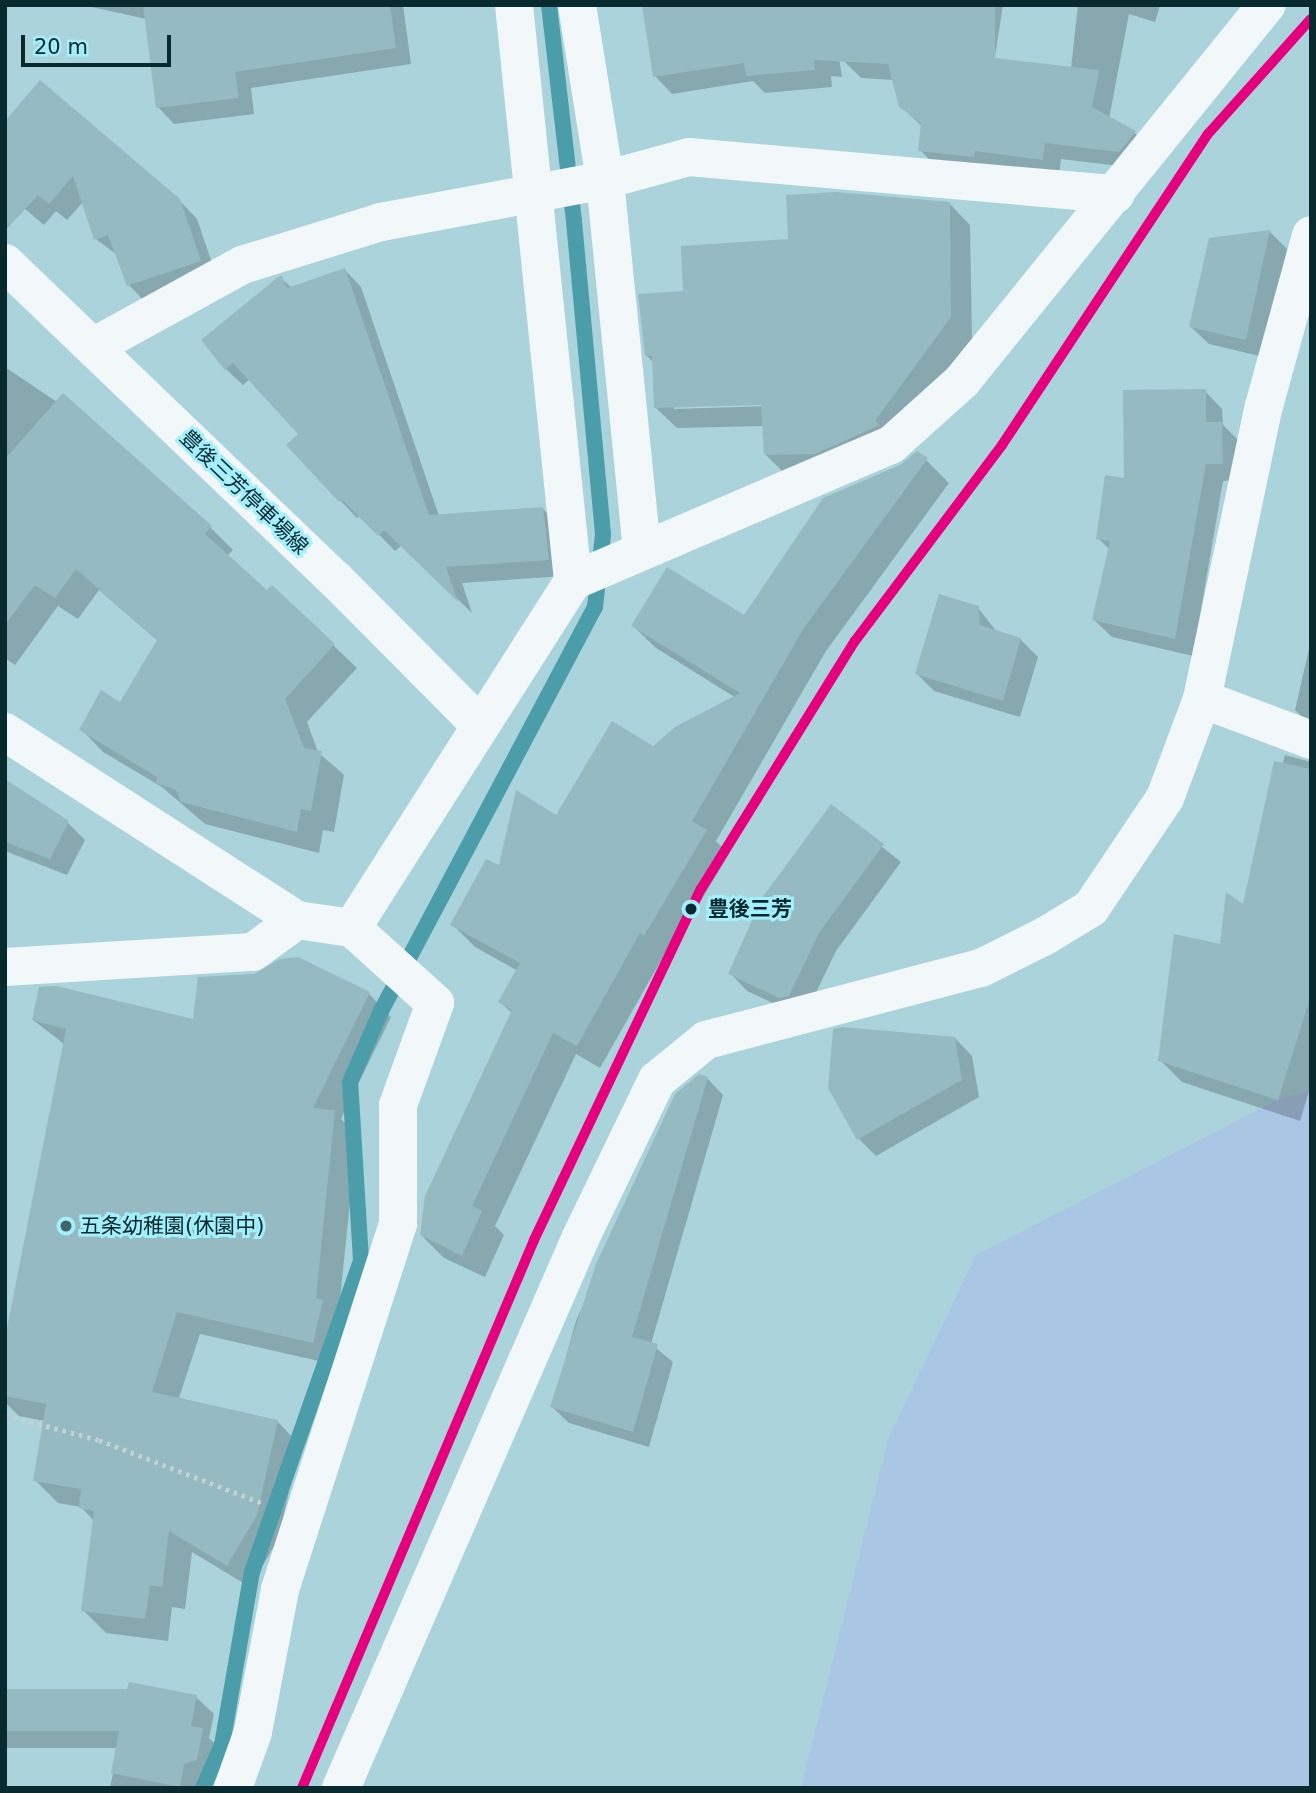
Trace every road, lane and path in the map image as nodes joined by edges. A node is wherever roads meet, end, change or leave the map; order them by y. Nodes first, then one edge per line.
1 (514, 5) edge
2 (577, 5) edge
3 (1266, 5) edge
4 (605, 180) junction
5 (534, 194) junction
6 (1115, 194) junction
7 (1311, 235) edge
8 (5, 263) edge
9 (93, 347) junction
10 (642, 548) junction
11 (573, 581) junction
12 (1202, 699) junction
13 (479, 724) junction
14 (5, 732) edge
15 (1311, 740) edge
16 (298, 920) junction
17 (352, 928) junction
18 (5, 967) edge
19 (5, 1415) edge
20 (243, 1495) dead end
21 (233, 1788) edge
22 (341, 1788) edge

1 - 5 street
2 - 4 street
3 - 6 street
4 - 5 street
4 - 6 street
4 - 10 street
5 - 9 street
5 - 11 street
6 - 10 street
7 - 12 street
8 - 9 street, 豊後三芳停車場線
9 - 13 street, 豊後三芳停車場線
10 - 11 street
11 - 13 street
12 - 15 street
12 - 22 street
13 - 17 street
14 - 16 street
16 - 17 street
16 - 18 street
17 - 21 street
19 - 20 path

